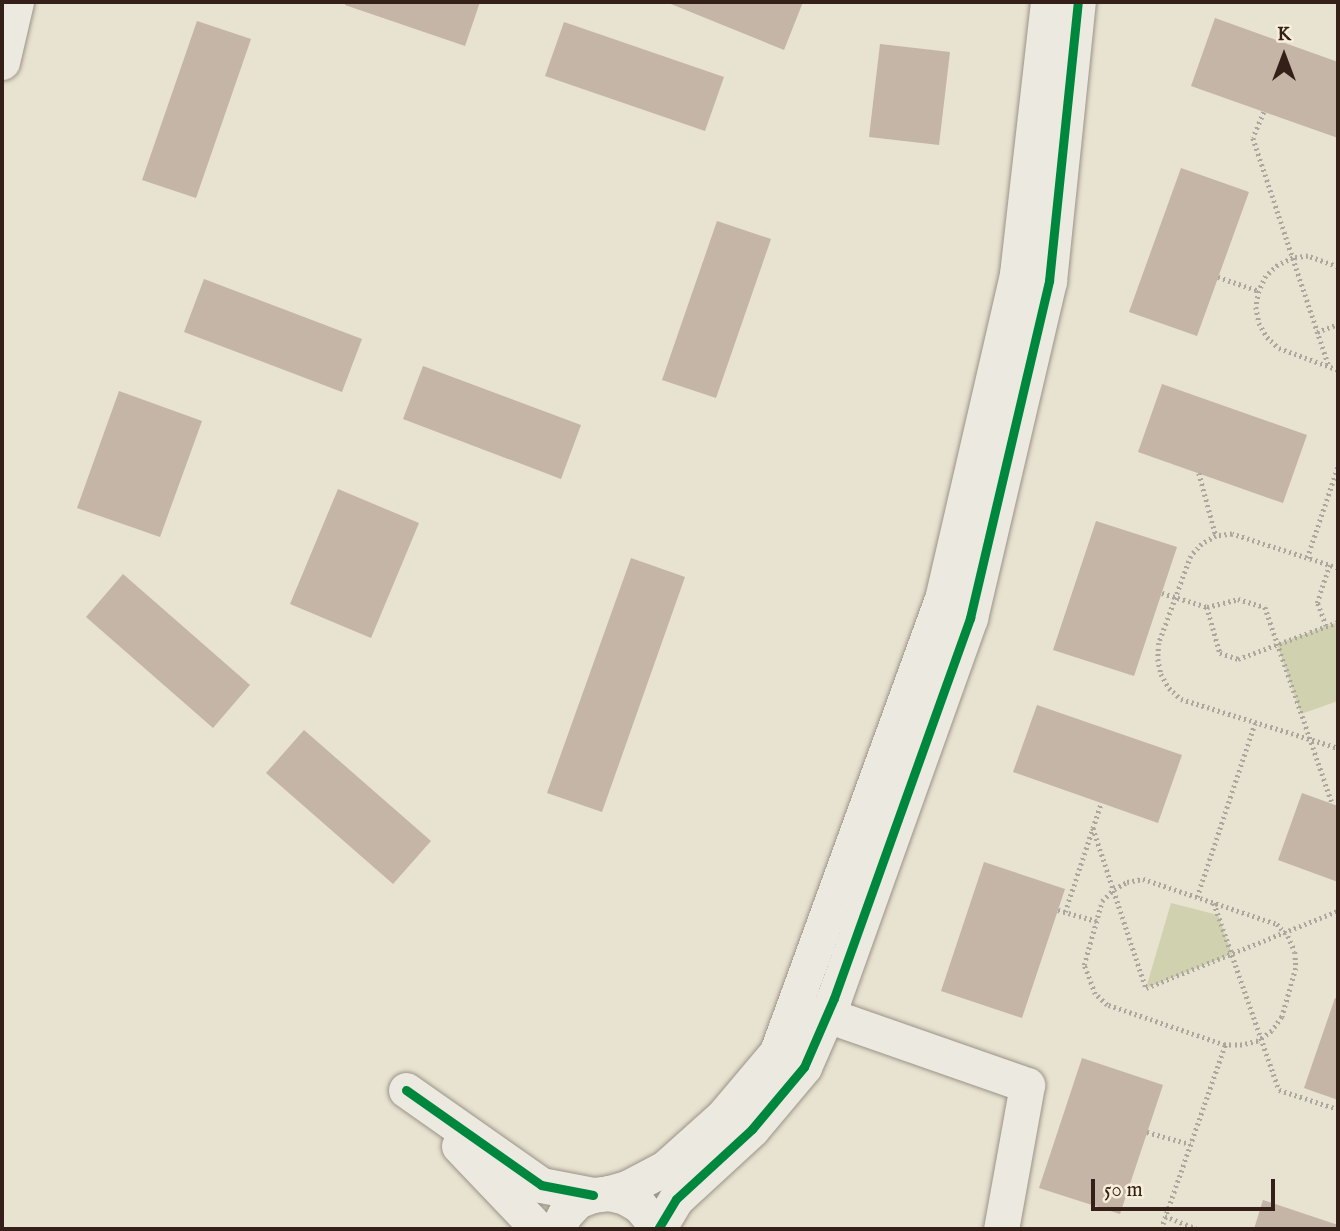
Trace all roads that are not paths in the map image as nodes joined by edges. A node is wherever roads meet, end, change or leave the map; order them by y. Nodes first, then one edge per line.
1 (16, 2) edge
2 (1048, 2) edge
3 (1078, 2) edge
4 (2, 61) edge
5 (827, 1015) junction
6 (601, 1194) junction
7 (538, 1229) edge
8 (557, 1229) edge
9 (656, 1229) edge
10 (1001, 1229) edge

1 - 4 street
2 - 6 street
3 - 5 street
5 - 9 street
5 - 10 street
6 - 7 street
6 - 8 street
6 - 9 street

